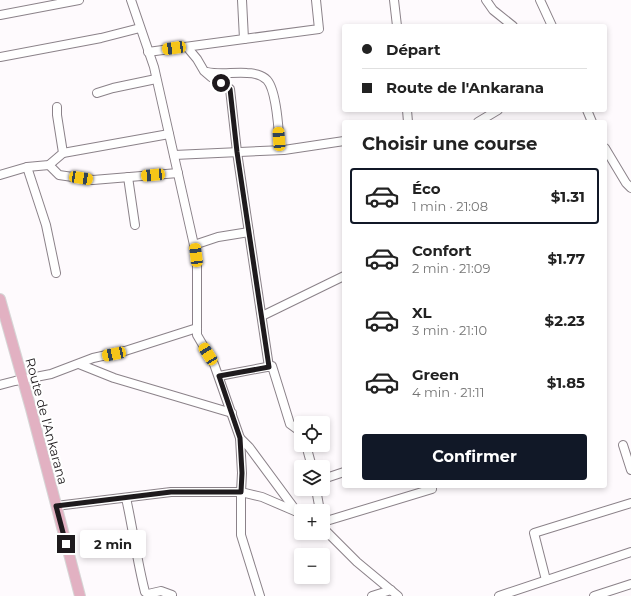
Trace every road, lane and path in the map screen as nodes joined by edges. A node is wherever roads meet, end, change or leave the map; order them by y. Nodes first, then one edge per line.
1 (79, 0) edge
2 (131, 0) edge
3 (242, 0) edge
4 (316, 0) edge
5 (394, 0) edge
6 (486, 0) edge
7 (540, 0) edge
8 (0, 15) edge
9 (397, 24) edge
10 (510, 24) edge
11 (551, 24) edge
12 (140, 28) junction
13 (244, 39) junction
14 (187, 47) junction
15 (148, 52) junction
16 (0, 57) edge
17 (204, 71) junction
18 (156, 79) junction
19 (97, 93) dead end
20 (58, 107) dead end
21 (495, 112) edge
22 (481, 120) edge
23 (169, 134) junction
24 (342, 141) edge
25 (280, 150) junction
26 (607, 151) edge
27 (237, 152) junction
28 (63, 153) junction
29 (174, 155) junction
30 (49, 165) junction
31 (26, 167) junction
32 (178, 173) junction
33 (0, 175) edge
34 (128, 177) junction
35 (631, 188) edge
36 (135, 225) dead end
37 (250, 232) junction
38 (194, 245) junction
39 (56, 273) dead end
40 (342, 277) edge
41 (0, 299) edge
42 (262, 316) junction
43 (197, 328) junction
44 (79, 364) junction
45 (269, 367) junction
46 (219, 376) junction
47 (22, 380) junction
48 (0, 385) edge
49 (232, 413) junction
50 (294, 427) edge
51 (240, 438) junction
52 (623, 445) dead end
53 (631, 470) edge
54 (342, 473) edge
55 (330, 477) edge
56 (432, 489) dead end
57 (241, 492) junction
58 (126, 498) junction
59 (631, 503) edge
60 (56, 506) junction
61 (294, 506) edge
62 (294, 511) edge
63 (330, 520) edge
64 (330, 535) edge
65 (631, 552) edge
66 (546, 580) junction
67 (631, 584) edge
68 (394, 593) edge
69 (172, 595) dead end
70 (80, 596) edge
71 (260, 596) edge
72 (372, 596) edge
73 (499, 596) edge
74 (594, 596) edge

1 - 8 street
2 - 12 street
3 - 13 street
4 - 13 street
5 - 9 street
6 - 10 street
7 - 11 street
12 - 15 street
12 - 16 street
13 - 14 street
14 - 15 street
14 - 17 street
15 - 18 street
17 - 25 street
17 - 27 street
18 - 19 street
18 - 23 street
20 - 28 street
21 - 22 street
23 - 28 street
23 - 29 street
24 - 25 street
25 - 27 street
26 - 35 street
27 - 29 street
27 - 37 street
28 - 30 street
29 - 32 street
30 - 31 street
30 - 34 street
31 - 33 street
31 - 39 street
32 - 34 street
32 - 38 street
34 - 36 street
37 - 38 street
37 - 42 street
38 - 43 street
40 - 42 street
41 - 47 main road, Route de l'Ankarana
42 - 45 street
43 - 44 street
43 - 46 street
44 - 47 street
44 - 49 street
45 - 46 street
45 - 50 street
46 - 49 street
47 - 48 street
47 - 60 main road, Route de l'Ankarana
49 - 51 street
51 - 57 street
51 - 61 street
52 - 53 street
54 - 55 street
56 - 63 street
57 - 58 street
57 - 62 street
57 - 71 street
58 - 60 street
58 - 69 street
59 - 66 street
60 - 70 main road, Route de l'Ankarana
64 - 68 street
65 - 66 street
66 - 73 street
67 - 74 street
68 - 72 street

